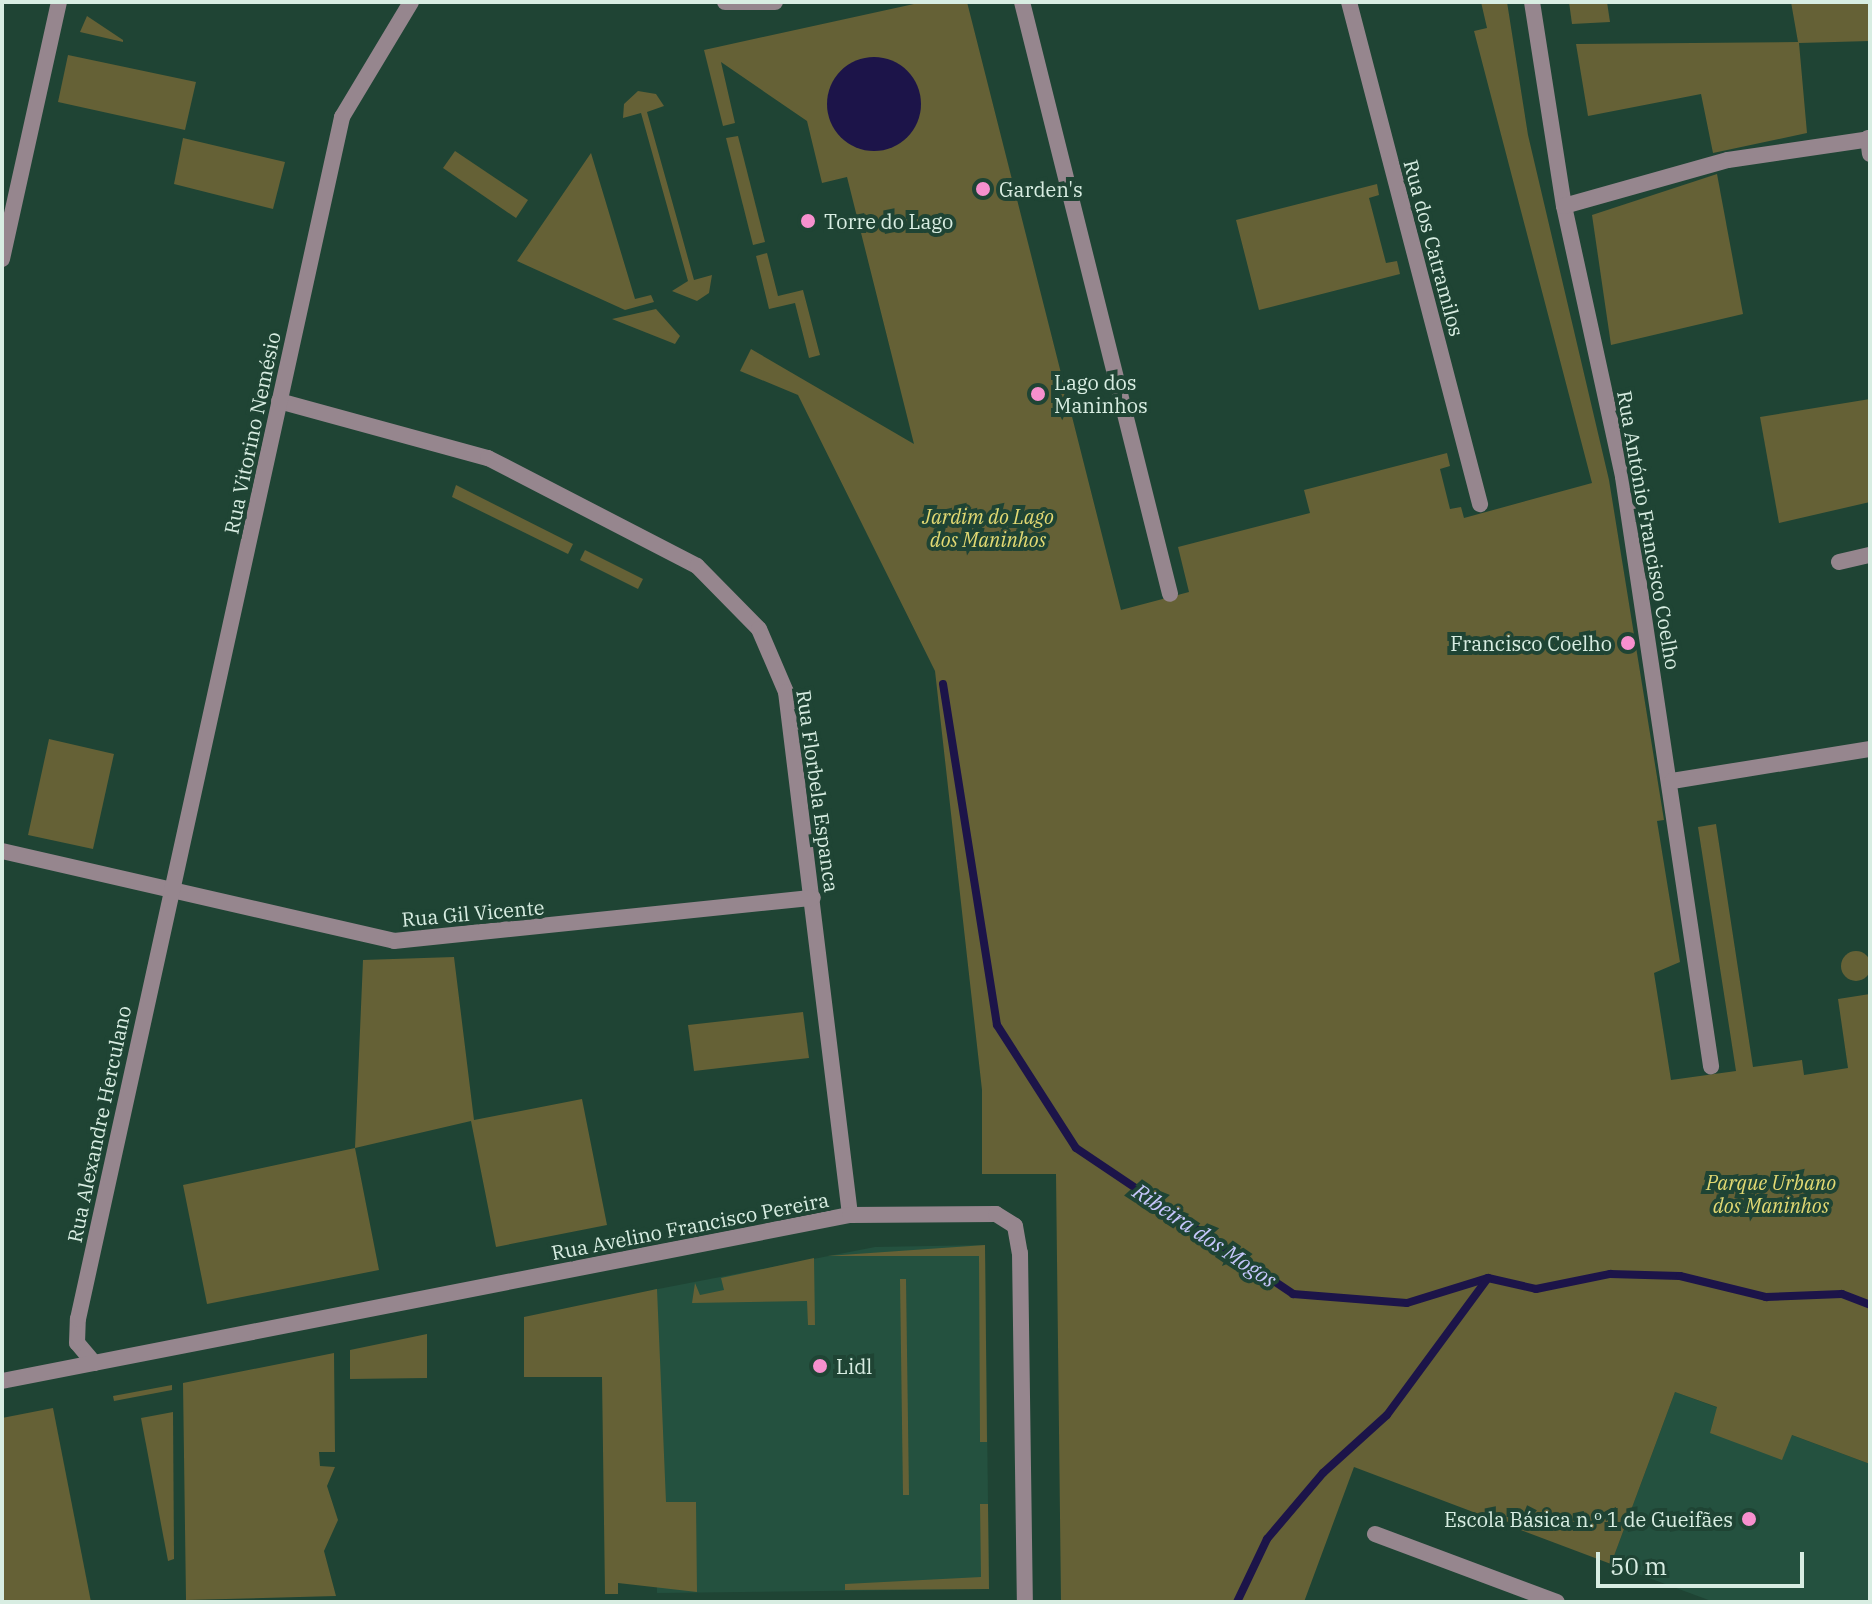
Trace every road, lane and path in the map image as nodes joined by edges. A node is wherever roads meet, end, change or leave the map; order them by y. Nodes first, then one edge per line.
1 (59, 2) edge
2 (411, 2) edge
3 (725, 2) edge
4 (775, 2) edge
5 (1022, 2) edge
6 (1349, 2) edge
7 (1532, 2) edge
8 (1869, 144) edge
9 (1564, 206) junction
10 (2, 259) edge
11 (279, 401) junction
12 (1480, 504) dead end
13 (1870, 555) edge
14 (1839, 562) dead end
15 (1170, 594) dead end
16 (1870, 749) edge
17 (1672, 781) junction
18 (2, 851) edge
19 (171, 888) junction
20 (813, 898) junction
21 (1711, 1066) dead end
22 (850, 1215) junction
23 (94, 1363) junction
24 (2, 1381) edge
25 (1375, 1534) dead end
26 (1025, 1602) edge
27 (1557, 1602) edge

1 - 10 street
2 - 11 street, Rua Vitorino Nemésio
3 - 4 street
5 - 15 street
6 - 12 street, Rua dos Catramilos
7 - 9 street, Rua António Francisco Coelho
8 - 9 street
9 - 17 street, Rua António Francisco Coelho
11 - 19 street, Rua Vitorino Nemésio
11 - 20 street, Rua Florbela Espanca
13 - 14 street
16 - 17 street
17 - 21 street, Rua António Francisco Coelho
18 - 19 street, Rua Gil Vicente
19 - 20 street, Rua Gil Vicente
19 - 23 street, Rua Alexandre Herculano
20 - 22 street, Rua Florbela Espanca
22 - 23 street, Rua Avelino Francisco Pereira
22 - 26 street, Rua Avelino Francisco Pereira
23 - 24 street, Rua Avelino Francisco Pereira
25 - 27 street

